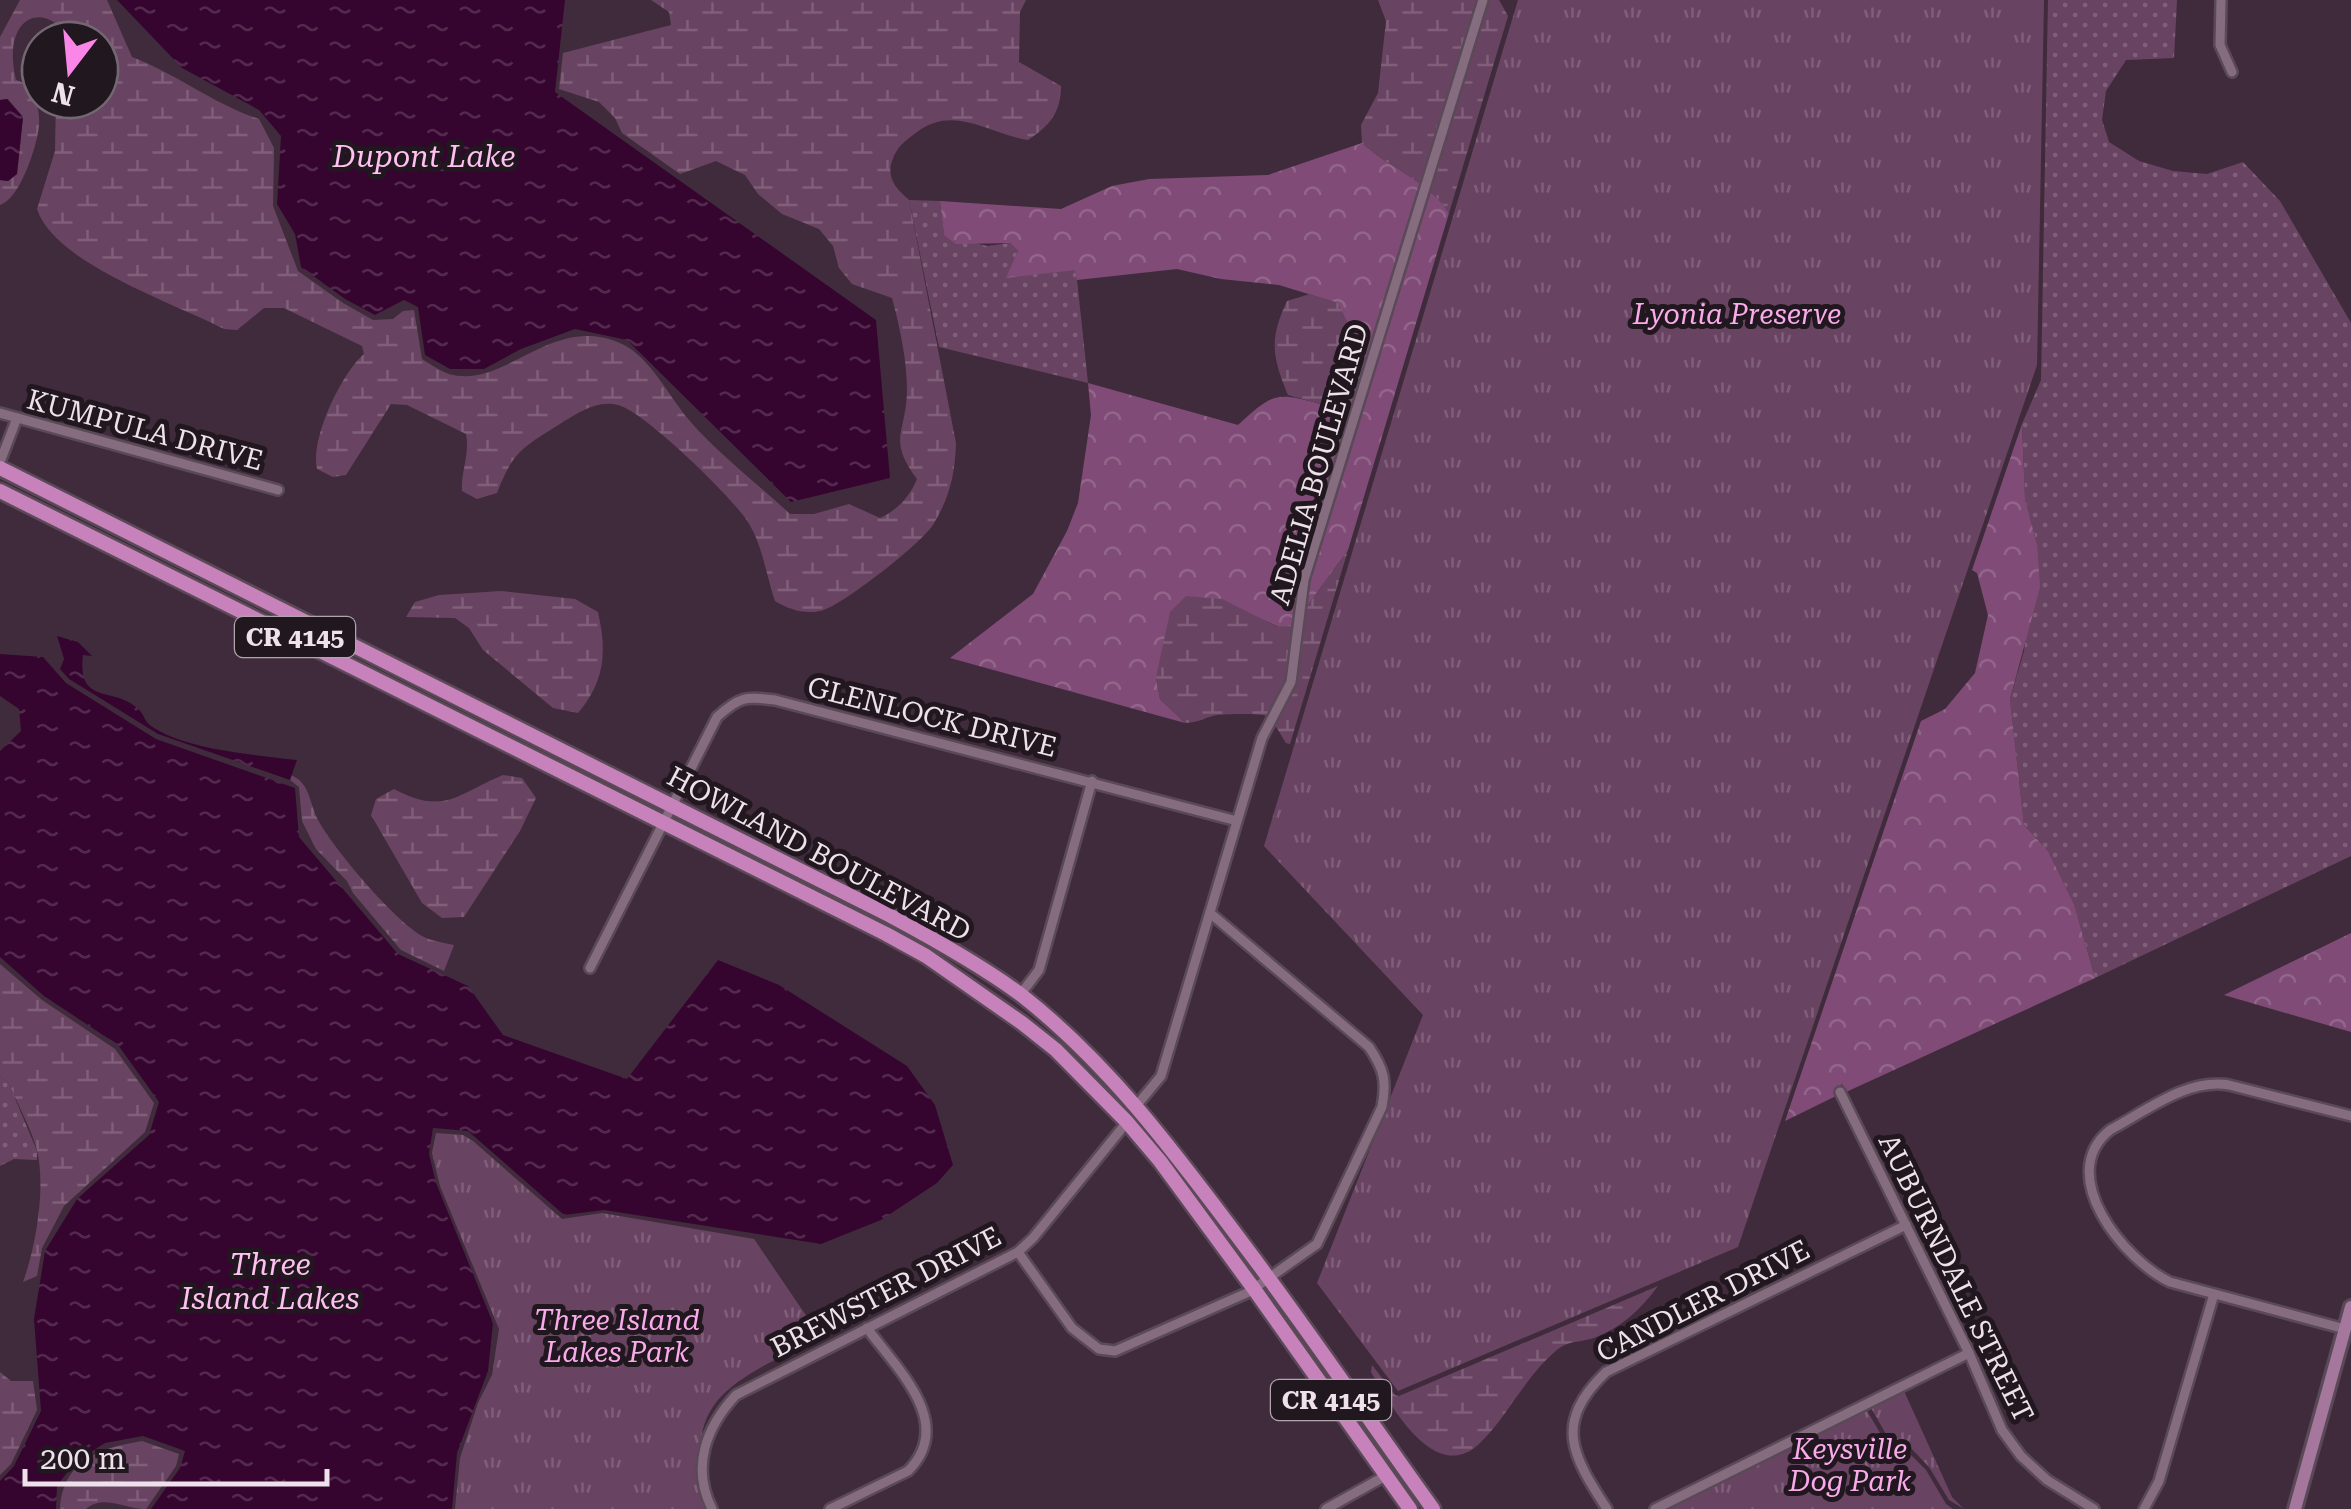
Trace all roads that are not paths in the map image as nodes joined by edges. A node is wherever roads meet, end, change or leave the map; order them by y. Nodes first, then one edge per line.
1 (1483, 0) edge
2 (2221, 0) edge
3 (2232, 72) dead end
4 (0, 413) edge
5 (17, 418) junction
6 (0, 465) edge
7 (278, 490) dead end
8 (0, 492) edge
9 (1092, 781) junction
10 (671, 805) junction
11 (1237, 820) junction
12 (663, 822) junction
13 (1210, 914) junction
14 (590, 968) dead end
15 (1020, 994) junction
16 (1840, 1092) dead end
17 (1106, 1100) junction
18 (1137, 1106) junction
19 (2351, 1116) edge
20 (1127, 1122) junction
21 (1906, 1225) junction
22 (1018, 1252) junction
23 (1270, 1280) junction
24 (1254, 1289) junction
25 (2214, 1294) junction
26 (2351, 1307) edge
27 (868, 1328) junction
28 (2345, 1329) junction
29 (1969, 1352) junction
30 (1387, 1475) junction
31 (712, 1509) edge
32 (830, 1509) edge
33 (1326, 1509) edge
34 (1410, 1509) edge
35 (1434, 1509) edge
36 (1608, 1509) edge
37 (1656, 1509) edge
38 (2094, 1509) edge
39 (2144, 1509) edge
40 (2295, 1509) edge

1 - 11 street, ADELIA BOULEVARD
2 - 3 street
4 - 5 street, KUMPULA DRIVE
5 - 6 street
5 - 7 street, KUMPULA DRIVE
6 - 10 main road, HOWLAND BOULEVARD / CR 4145
8 - 12 main road, HOWLAND BOULEVARD / CR 4145
9 - 10 street, GLENLOCK DRIVE
9 - 11 street, GLENLOCK DRIVE
9 - 15 street
10 - 12 street, GLENLOCK DRIVE
10 - 15 main road, HOWLAND BOULEVARD / CR 4145
11 - 13 street, ADELIA BOULEVARD
12 - 14 street, GLENLOCK DRIVE
12 - 17 main road, HOWLAND BOULEVARD / CR 4145
13 - 18 street, ADELIA BOULEVARD
13 - 23 street
15 - 18 main road, HOWLAND BOULEVARD / CR 4145
16 - 21 street, AUBURNDALE STREET
17 - 18 main road
17 - 20 main road, HOWLAND BOULEVARD / CR 4145
18 - 23 main road, HOWLAND BOULEVARD / CR 4145
19 - 25 street
20 - 22 street, BREWSTER DRIVE
20 - 24 main road, HOWLAND BOULEVARD / CR 4145
21 - 29 street, AUBURNDALE STREET
21 - 36 street, CANDLER DRIVE
22 - 24 street
22 - 27 street, BREWSTER DRIVE
23 - 24 street
23 - 35 main road, HOWLAND BOULEVARD / CR 4145
24 - 30 main road, HOWLAND BOULEVARD / CR 4145
25 - 28 street
25 - 39 street
26 - 28 main road
27 - 31 street, BREWSTER DRIVE
27 - 32 street
28 - 40 main road
29 - 37 street
29 - 38 street, AUBURNDALE STREET
30 - 33 street
30 - 34 main road, HOWLAND BOULEVARD / CR 4145

